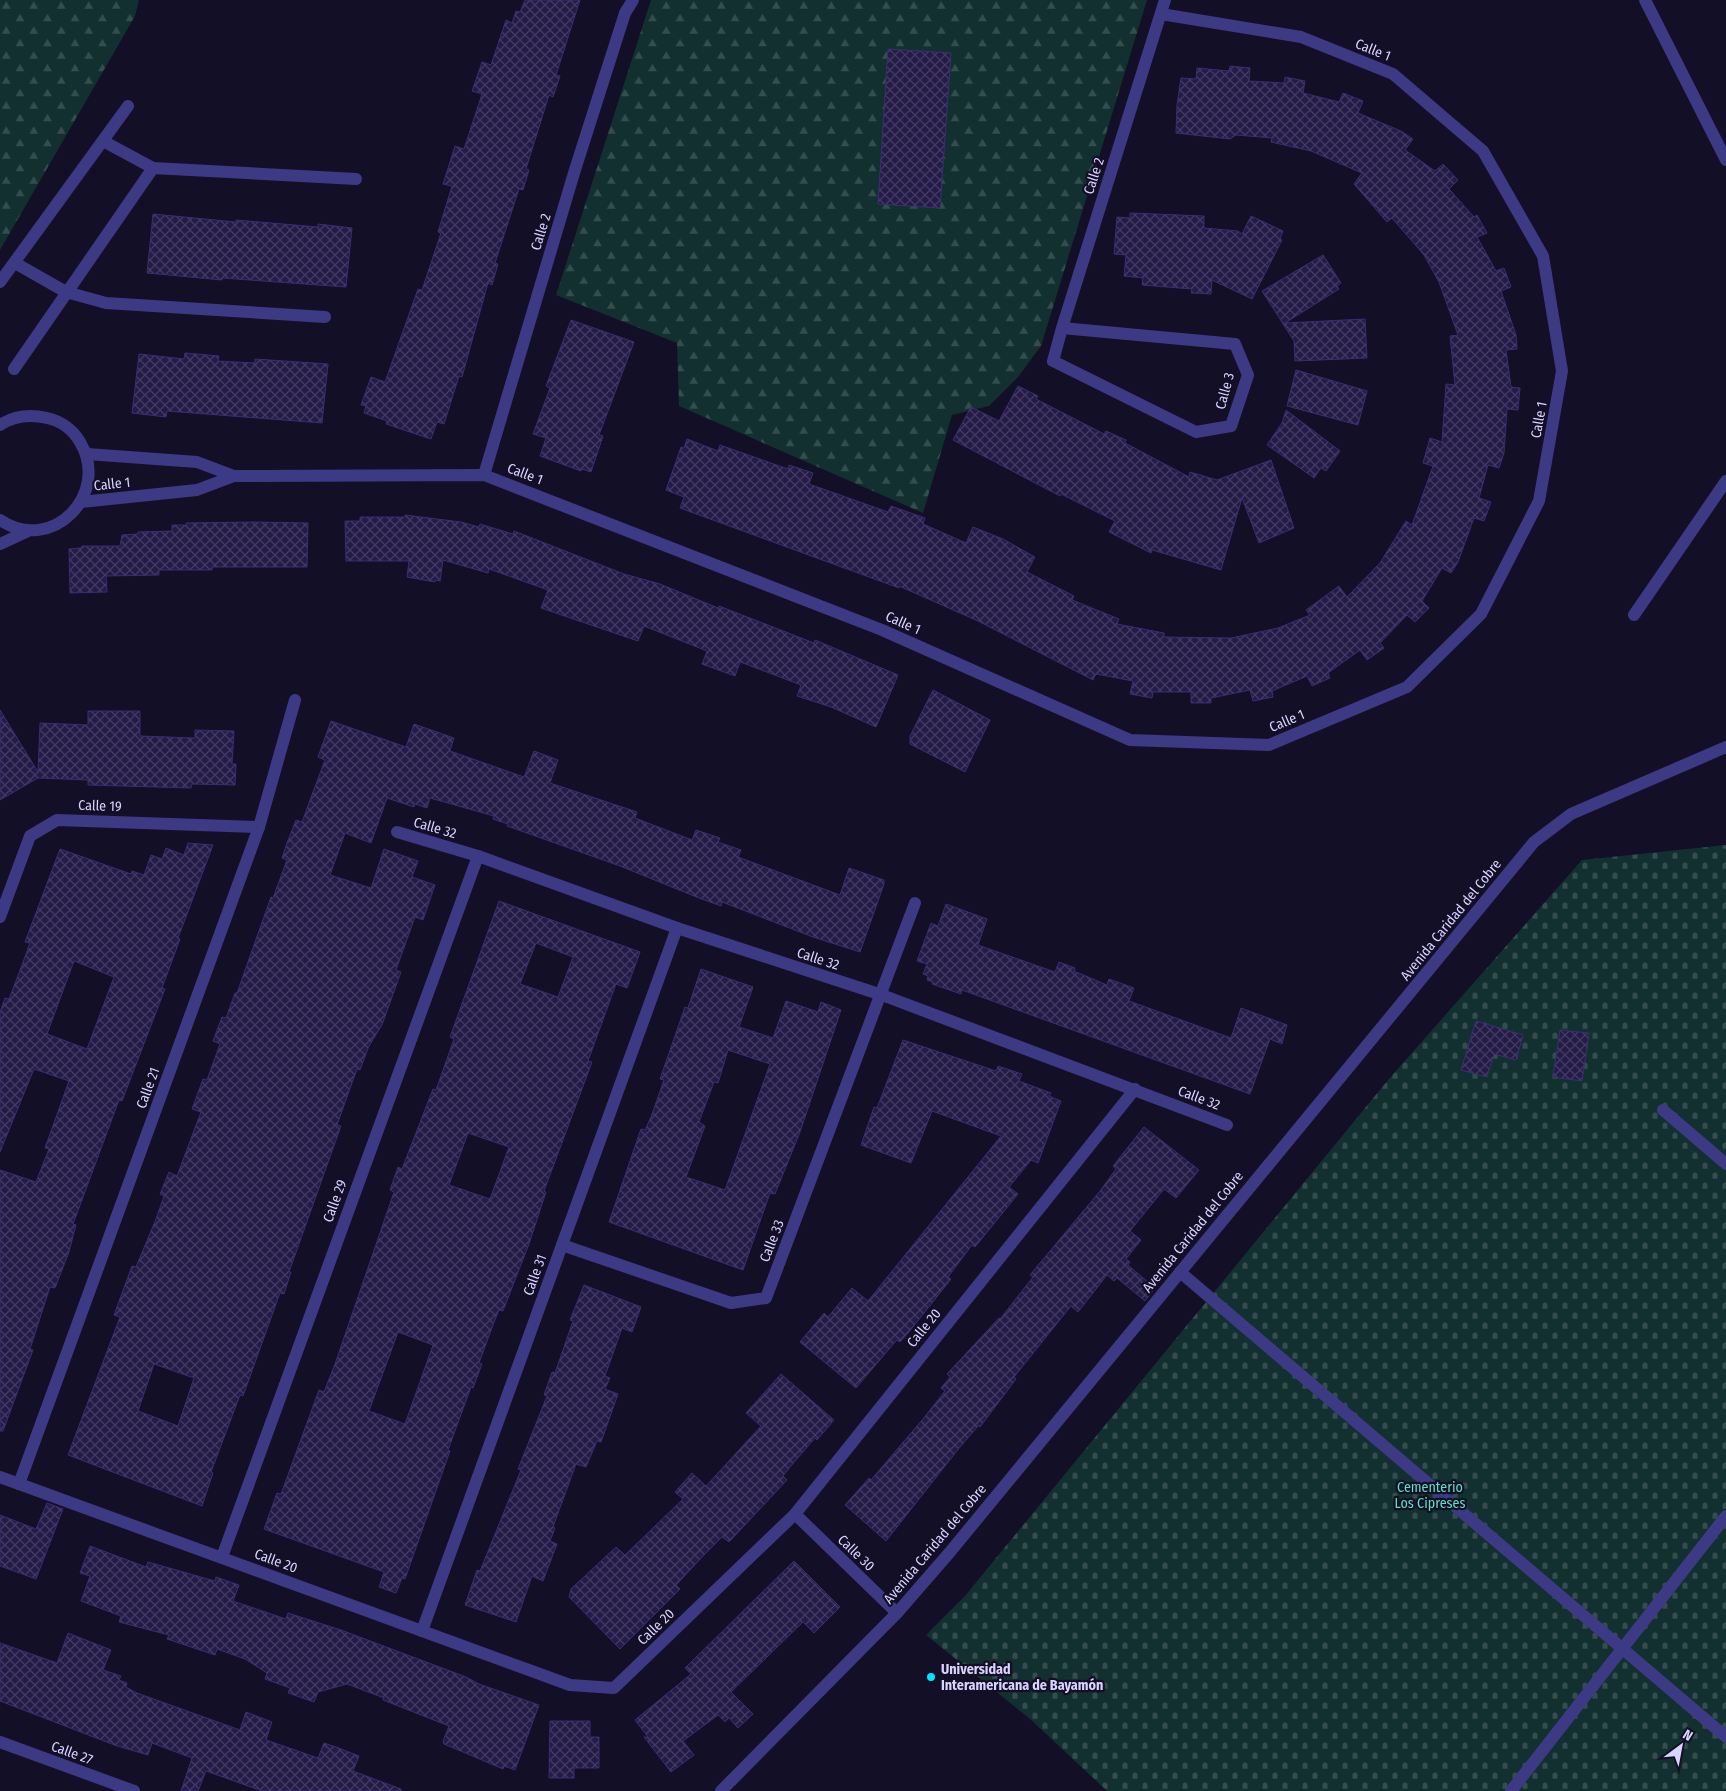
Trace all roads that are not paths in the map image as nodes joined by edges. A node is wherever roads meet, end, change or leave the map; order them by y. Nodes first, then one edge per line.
1 (633, 0) edge
2 (1165, 0) edge
3 (1645, 0) edge
4 (1161, 14) junction
5 (128, 106) dead end
6 (103, 141) junction
7 (1726, 160) edge
8 (153, 168) junction
9 (356, 179) dead end
10 (15, 263) junction
11 (0, 282) edge
12 (66, 292) junction
13 (325, 317) dead end
14 (1062, 328) junction
15 (1053, 360) joint
16 (14, 369) dead end
17 (0, 425) edge
18 (87, 454) junction
19 (484, 474) junction
20 (234, 476) junction
21 (1726, 481) edge
22 (81, 502) junction
23 (0, 520) edge
24 (28, 531) junction
25 (0, 544) edge
26 (1634, 615) dead end
27 (295, 700) dead end
28 (1726, 747) edge
29 (259, 827) junction
30 (397, 832) dead end
31 (478, 856) junction
32 (915, 903) dead end
33 (0, 916) edge
34 (677, 928) junction
35 (882, 995) junction
36 (1135, 1089) junction
37 (1664, 1110) dead end
38 (1227, 1125) dead end
39 (1726, 1164) edge
40 (562, 1245) junction
41 (1180, 1272) junction
42 (0, 1477) edge
43 (19, 1484) junction
44 (795, 1514) junction
45 (1726, 1516) edge
46 (222, 1557) junction
47 (897, 1614) junction
48 (422, 1631) junction
49 (1622, 1648) junction
50 (1726, 1738) edge
51 (0, 1742) edge
52 (134, 1791) edge
53 (720, 1791) edge
54 (1511, 1791) edge

1 - 19 street, Calle 2
2 - 4 street, Calle 2
3 - 7 street
4 - 14 street, Calle 2
4 - 19 street, Calle 1
5 - 6 street
6 - 8 street
6 - 10 street
8 - 9 street
8 - 12 street
10 - 11 street
10 - 12 street
12 - 13 street
12 - 16 street
14 - 15 street, Calle 2
14 - 15 street, Calle 3
17 - 18 street
18 - 20 street, Calle 1
18 - 22 street
19 - 20 street, Calle 1
20 - 22 street, Calle 1
21 - 26 street
22 - 24 street
23 - 24 street
24 - 25 street
27 - 29 street, Calle 21
28 - 41 street, Avenida Caridad del Cobre
29 - 33 street, Calle 19
29 - 43 street, Calle 21
30 - 31 street, Calle 32
31 - 34 street, Calle 32
31 - 46 street, Calle 29
32 - 35 street
34 - 35 street, Calle 32
34 - 40 street, Calle 31
35 - 36 street, Calle 32
35 - 40 street, Calle 33
36 - 38 street, Calle 32
36 - 44 street, Calle 20
37 - 39 street
40 - 48 street, Calle 31
41 - 47 street, Avenida Caridad del Cobre
41 - 49 street
42 - 43 street, Calle 20
43 - 46 street, Calle 20
44 - 47 street, Calle 30
44 - 48 street, Calle 20
45 - 49 street
46 - 48 street, Calle 20
47 - 53 street, Avenida Caridad del Cobre
49 - 50 street
49 - 54 street
51 - 52 street, Calle 27

